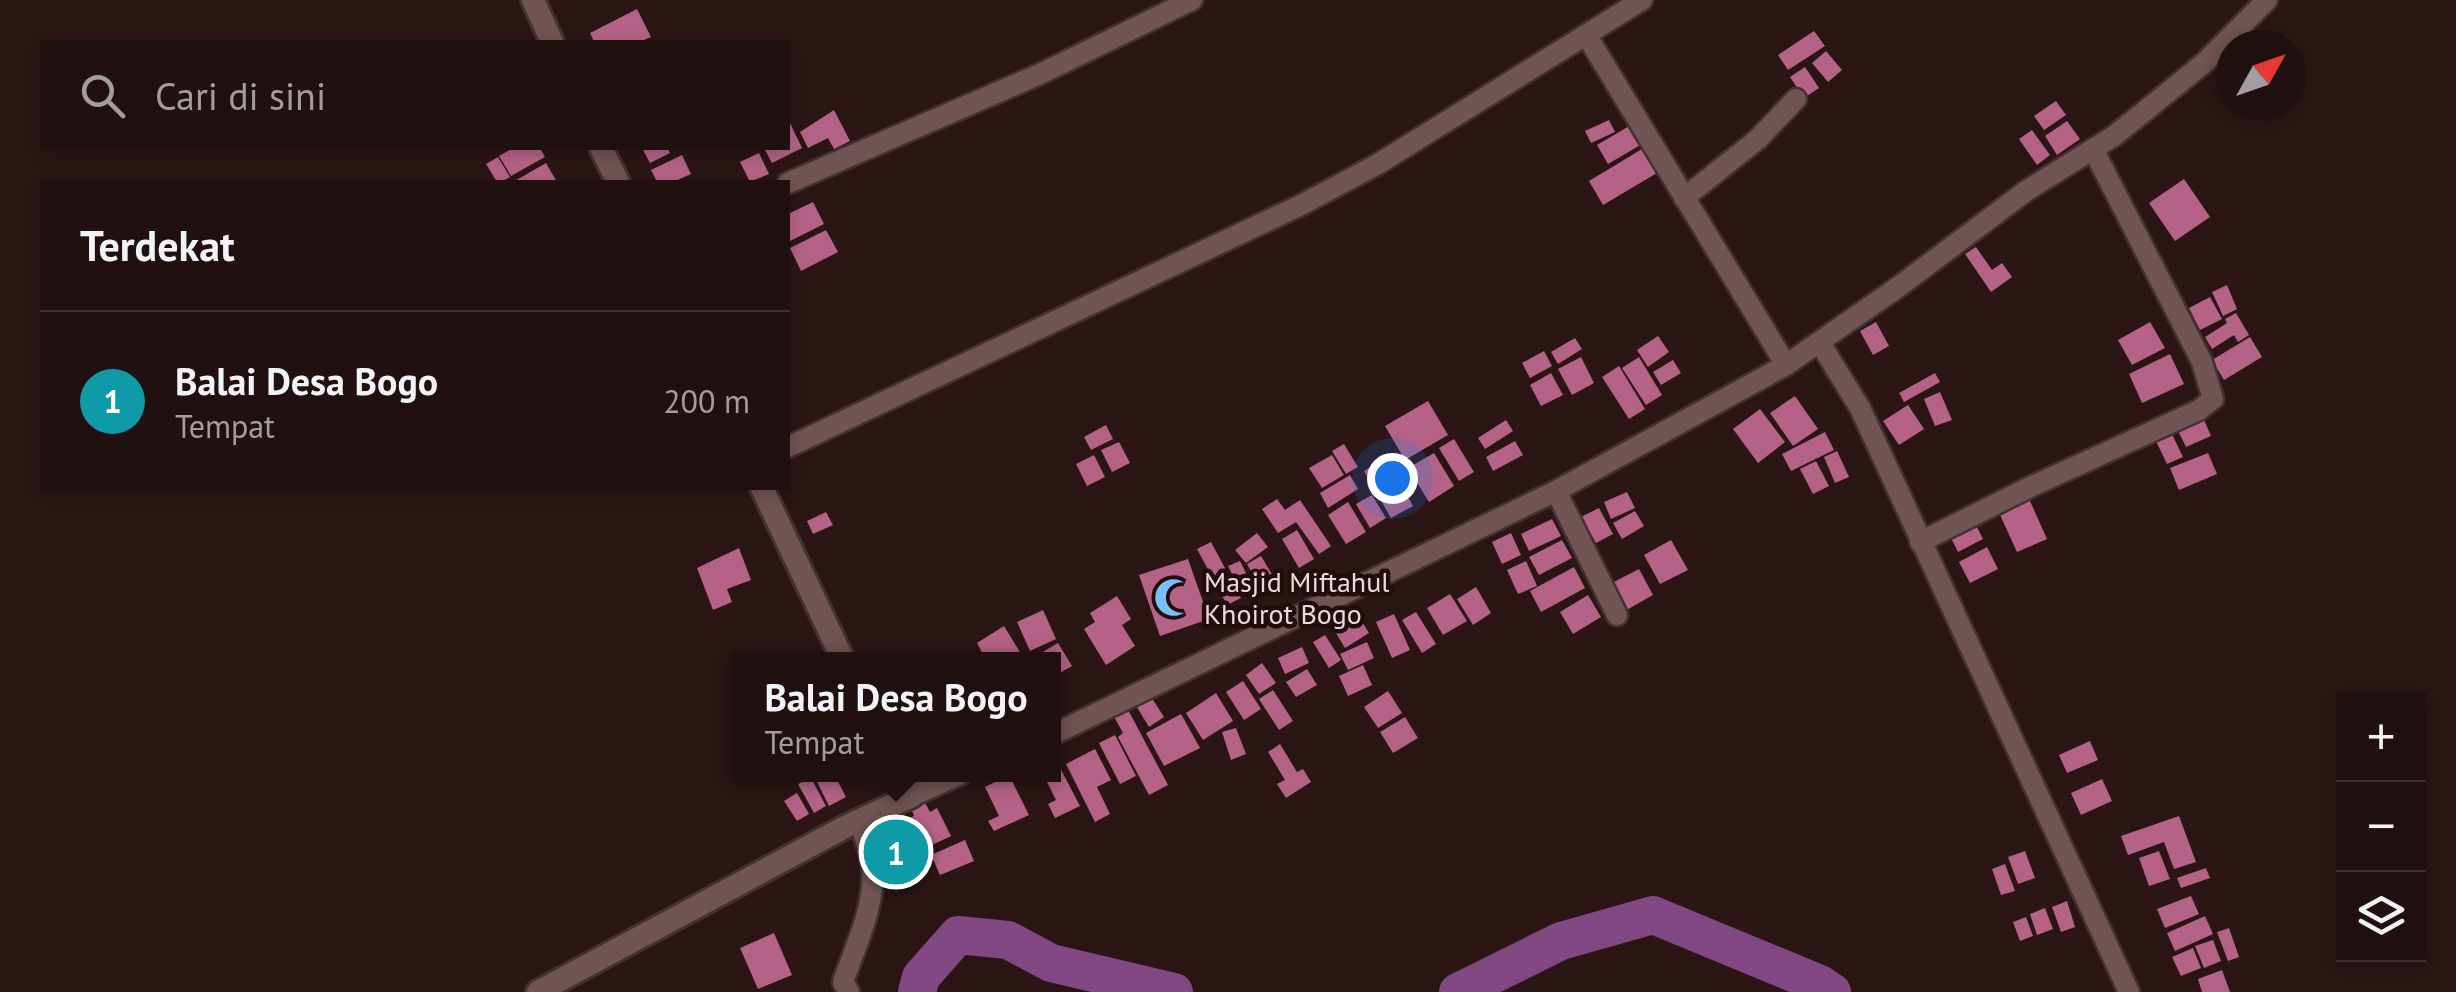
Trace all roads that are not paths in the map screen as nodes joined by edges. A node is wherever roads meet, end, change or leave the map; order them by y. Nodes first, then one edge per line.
1 (532, 0) edge
2 (1192, 0) edge
3 (1642, 0) edge
4 (2267, 0) edge
5 (1588, 36) junction
6 (551, 40) edge
7 (1796, 99) dead end
8 (2093, 149) junction
9 (602, 150) edge
10 (617, 180) edge
11 (790, 183) edge
12 (1684, 198) junction
13 (1820, 343) junction
14 (1786, 365) junction
15 (790, 446) edge
16 (763, 490) edge
17 (1556, 490) junction
18 (1920, 542) junction
19 (1617, 615) dead end
20 (840, 652) edge
21 (1061, 731) edge
22 (905, 782) edge
23 (943, 782) edge
24 (912, 796) junction
25 (860, 821) junction
26 (538, 992) edge
27 (849, 992) edge
28 (2129, 992) edge

1 - 6 street
2 - 11 street
3 - 5 street
4 - 8 street
5 - 12 street
5 - 15 street
7 - 12 street
8 - 13 street
8 - 18 street
9 - 10 street
12 - 14 street
13 - 14 street
13 - 18 street
14 - 17 street
16 - 20 street
17 - 19 street
17 - 21 street
18 - 28 street
22 - 24 street
23 - 24 street
24 - 25 street
25 - 26 street
25 - 27 street

